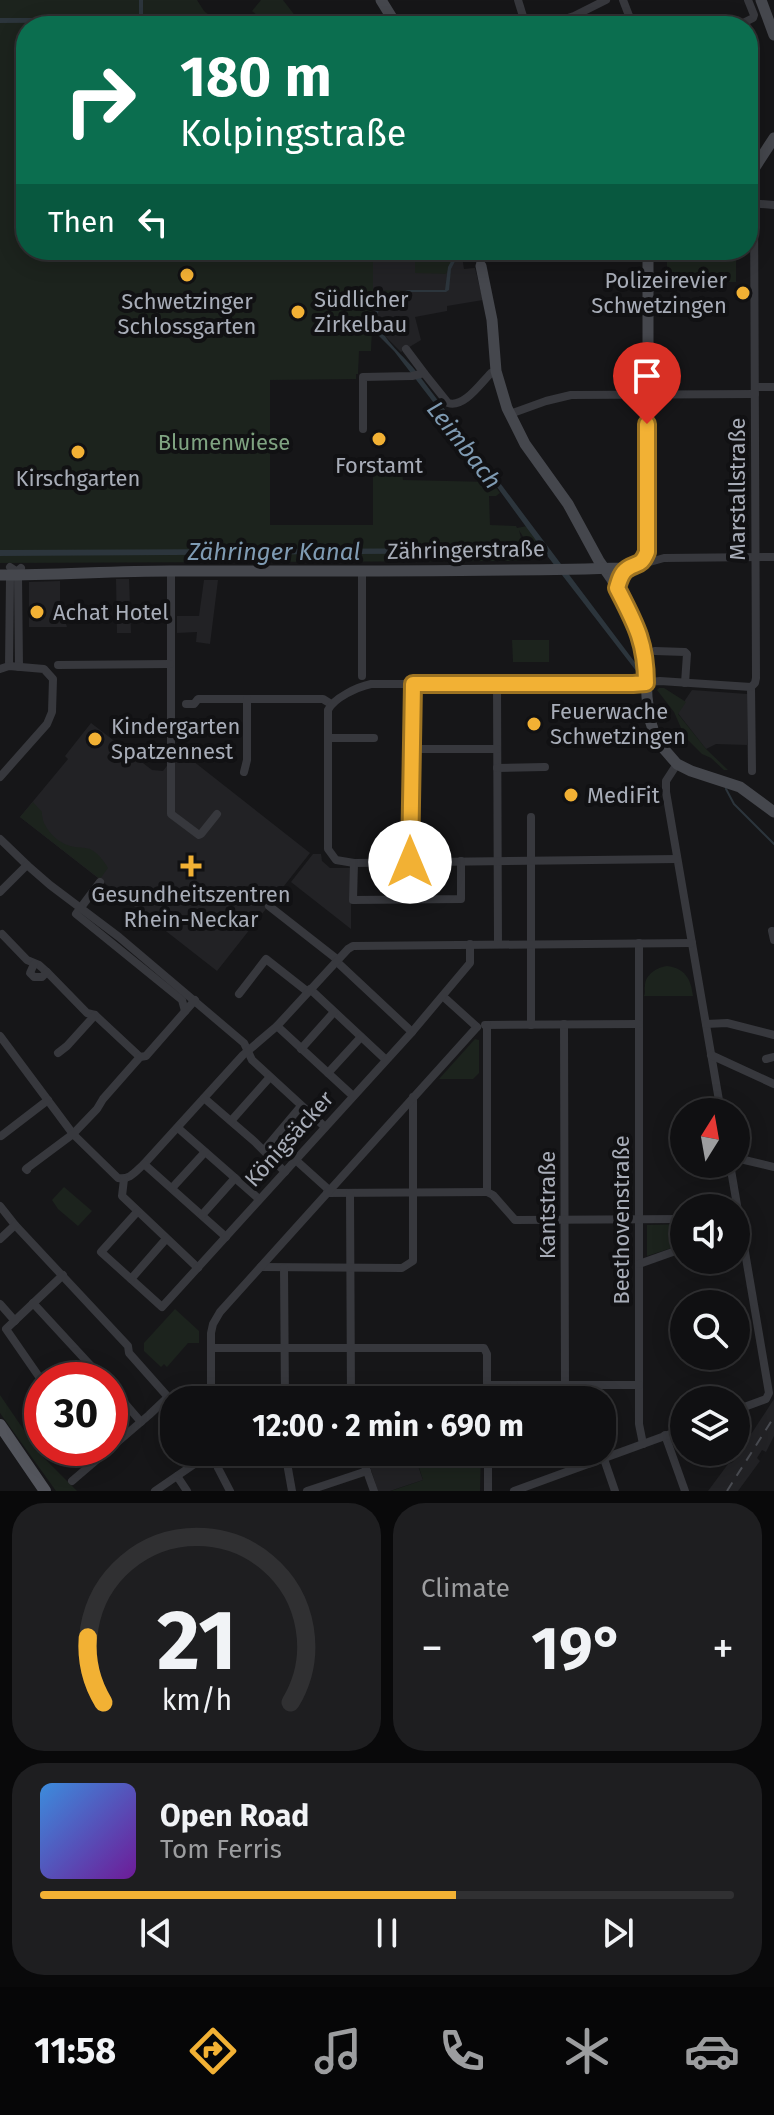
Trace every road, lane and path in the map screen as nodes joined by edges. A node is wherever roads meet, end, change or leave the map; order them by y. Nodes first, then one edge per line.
1 (606, 0) edge
2 (761, 0) edge
3 (574, 16) edge
4 (770, 19) edge
5 (774, 35) edge
6 (774, 138) edge
7 (758, 163) edge
8 (480, 260) edge
9 (648, 260) edge
10 (753, 260) edge
11 (481, 266) joint
12 (406, 349) dead end
13 (496, 371) junction
14 (418, 374) junction
15 (774, 387) edge
16 (755, 390) junction
17 (647, 394) junction
18 (510, 414) junction
19 (363, 429) dead end
20 (590, 544) junction
21 (755, 557) junction
22 (774, 557) edge
23 (633, 566) junction
24 (580, 568) junction
25 (604, 568) junction
26 (11, 571) edge
27 (171, 571) junction
28 (362, 571) junction
29 (617, 588) junction
30 (655, 651) dead end
31 (170, 664) junction
32 (58, 665) dead end
33 (19, 667) junction
34 (4, 668) edge
35 (362, 676) dead end
36 (646, 683) junction
37 (685, 683) junction
38 (413, 684) junction
39 (497, 684) junction
40 (751, 687) junction
41 (247, 699) junction
42 (186, 704) dead end
43 (331, 704) junction
44 (328, 738) junction
45 (374, 738) dead end
46 (411, 749) junction
47 (497, 749) junction
48 (677, 764) junction
49 (545, 767) dead end
50 (497, 768) junction
51 (752, 771) dead end
52 (244, 772) dead end
53 (0, 777) edge
54 (772, 805) edge
55 (217, 814) dead end
56 (531, 817) dead end
57 (0, 839) edge
58 (677, 859) junction
59 (498, 860) junction
60 (530, 860) junction
61 (461, 861) junction
62 (410, 862) junction
63 (354, 863) junction
64 (27, 865) junction
65 (100, 882) dead end
66 (0, 892) edge
67 (269, 906) dead end
68 (81, 908) junction
69 (2, 934) edge
70 (639, 943) junction
71 (692, 943) junction
72 (470, 944) junction
73 (498, 944) junction
74 (531, 944) junction
75 (337, 960) junction
76 (309, 990) junction
77 (239, 994) dead end
78 (446, 999) dead end
79 (195, 1000) junction
80 (185, 1011) junction
81 (334, 1012) junction
82 (95, 1015) junction
83 (564, 1024) junction
84 (639, 1024) junction
85 (706, 1024) junction
86 (487, 1025) junction
87 (531, 1025) junction
88 (277, 1026) junction
89 (477, 1027) junction
90 (412, 1032) junction
91 (774, 1035) edge
92 (0, 1036) edge
93 (361, 1037) junction
94 (301, 1049) junction
95 (248, 1052) junction
96 (58, 1053) dead end
97 (711, 1055) junction
98 (140, 1057) junction
99 (385, 1059) junction
100 (328, 1073) junction
101 (270, 1077) junction
102 (774, 1084) edge
103 (353, 1096) junction
104 (413, 1097) junction
105 (204, 1098) junction
106 (719, 1098) edge
107 (48, 1100) junction
108 (301, 1106) junction
109 (231, 1121) junction
110 (325, 1127) junction
111 (178, 1128) junction
112 (73, 1134) junction
113 (1, 1136) edge
114 (264, 1150) junction
115 (205, 1152) junction
116 (750, 1161) edge
117 (299, 1163) dead end
118 (144, 1164) junction
119 (774, 1167) edge
120 (27, 1170) dead end
121 (285, 1172) junction
122 (235, 1178) junction
123 (124, 1179) junction
124 (172, 1188) junction
125 (328, 1191) junction
126 (413, 1192) junction
127 (487, 1192) junction
128 (350, 1193) junction
129 (259, 1199) junction
130 (0, 1206) edge
131 (137, 1212) junction
132 (202, 1215) junction
133 (670, 1219) edge
134 (565, 1220) junction
135 (638, 1220) junction
136 (15, 1225) junction
137 (226, 1237) junction
138 (0, 1239) edge
139 (166, 1239) junction
140 (670, 1253) edge
141 (639, 1264) junction
142 (261, 1267) junction
143 (198, 1268) junction
144 (284, 1268) junction
145 (350, 1268) junction
146 (747, 1274) edge
147 (63, 1275) junction
148 (131, 1279) junction
149 (33, 1303) junction
150 (0, 1304) edge
151 (15, 1321) junction
152 (211, 1348) junction
153 (285, 1348) junction
154 (351, 1348) junction
155 (29, 1362) edge
156 (87, 1362) edge
157 (487, 1385) joint
158 (514, 1385) joint
159 (565, 1385) junction
160 (639, 1385) junction
161 (211, 1386) edge
162 (285, 1386) edge
163 (351, 1386) edge
164 (750, 1405) edge
165 (128, 1407) edge
166 (141, 1422) junction
167 (0, 1425) edge
168 (128, 1431) edge
169 (670, 1433) edge
170 (665, 1435) junction
171 (643, 1444) junction
172 (616, 1454) edge
173 (86, 1466) edge
174 (192, 1466) edge
175 (217, 1466) edge
176 (288, 1466) edge
177 (365, 1466) edge
178 (488, 1466) edge
179 (587, 1466) edge
180 (606, 1466) edge
181 (367, 1471) junction
182 (177, 1476) junction
183 (72, 1481) dead end
184 (534, 1488) edge
185 (45, 1491) edge
186 (156, 1491) edge
187 (187, 1491) edge
188 (230, 1491) edge
189 (292, 1491) edge
190 (307, 1491) edge
191 (374, 1491) edge
192 (488, 1491) edge
193 (514, 1491) edge
194 (615, 1491) edge
195 (685, 1491) edge

1 - 3 street
2 - 4 main road
4 - 5 main road
6 - 7 main road
8 - 11 street
9 - 17 main road
10 - 16 street, Marstallstraße
11 - 13 main road
12 - 14 street
13 - 14 street
13 - 18 main road
14 - 19 street
15 - 16 street
16 - 17 street
16 - 21 street, Marstallstraße
17 - 18 street
17 - 23 main road
18 - 20 main road
20 - 24 main road
20 - 25 main road
21 - 22 street
21 - 23 street
21 - 40 street, Marstallstraße
23 - 25 main road, Zähringerstraße
23 - 29 main road
24 - 25 main road, Zähringerstraße
24 - 28 main road, Zähringerstraße
25 - 29 main road
26 - 27 main road, Zähringerstraße
26 - 33 street
26 - 34 street
27 - 28 main road, Zähringerstraße
27 - 31 street
28 - 35 street
29 - 36 main road
30 - 37 street
31 - 32 street
31 - 55 street
33 - 34 street
33 - 53 street
36 - 37 street
36 - 39 street
36 - 48 main road
37 - 40 street
38 - 39 street
38 - 43 street
38 - 46 street
39 - 47 street
40 - 51 street, Marstallstraße
41 - 42 street
41 - 43 street
41 - 52 street
43 - 44 street
44 - 45 street
44 - 63 street
46 - 47 street
46 - 62 street
47 - 50 street
48 - 54 main road
48 - 58 street
49 - 50 street
50 - 59 street
56 - 60 street
57 - 64 street
58 - 60 street
58 - 71 street
59 - 60 street
59 - 61 street
59 - 73 street
60 - 74 street
61 - 62 street
61 - 63 street
62 - 63 street
64 - 66 street
64 - 68 street
65 - 68 street
67 - 75 street
68 - 79 street
68 - 80 street
69 - 82 street
70 - 71 street
70 - 74 street
70 - 84 street, Beethovenstraße
71 - 85 street
72 - 73 street
72 - 75 street
72 - 90 street, Königsäcker
73 - 74 street
74 - 87 street
75 - 76 street
75 - 90 street
76 - 77 street
76 - 81 street
76 - 88 street
78 - 89 street
79 - 80 street
79 - 95 street
80 - 98 street
81 - 93 street
81 - 94 street
82 - 96 street
82 - 98 street
83 - 84 street
83 - 87 street
83 - 134 street, Kantstraße
84 - 135 street, Beethovenstraße
85 - 91 street
85 - 97 street
86 - 87 street
86 - 89 street
86 - 127 street
88 - 94 street
88 - 95 street
89 - 104 street
90 - 99 street, Königsäcker
92 - 107 street
93 - 99 street
93 - 100 street, Königsäcker
94 - 100 street
95 - 101 street
95 - 105 street
97 - 102 street
97 - 106 street
98 - 112 street
99 - 103 street, Königsäcker
100 - 103 street
101 - 108 street
101 - 109 street
103 - 110 street, Königsäcker
104 - 125 street
104 - 126 street
105 - 109 street
105 - 111 street
107 - 112 street
107 - 113 street
108 - 110 street
108 - 114 street, Königsäcker
109 - 114 street
110 - 121 street, Königsäcker
111 - 115 street
111 - 118 street
112 - 120 street
112 - 123 street
114 - 121 street
115 - 122 street
115 - 124 street
116 - 119 street
117 - 125 street
118 - 123 street
118 - 124 street
121 - 129 street, Königsäcker
122 - 129 street
122 - 132 street, Königsäcker
123 - 131 street
124 - 132 street
125 - 128 street
125 - 142 street
126 - 127 street
126 - 128 street
126 - 145 street
127 - 134 street
128 - 145 street
129 - 137 street, Königsäcker
130 - 136 street
131 - 139 street
131 - 148 street, Königsäcker
132 - 137 street
133 - 135 street
134 - 135 street
134 - 159 street, Kantstraße
135 - 141 street, Beethovenstraße
136 - 138 street
136 - 147 street
137 - 143 street, Königsäcker
139 - 143 street
139 - 148 street
140 - 141 street
141 - 160 street, Beethovenstraße
142 - 144 street
142 - 152 street
143 - 148 street, Königsäcker
144 - 145 street
144 - 153 street
145 - 154 street
146 - 164 street
147 - 149 street
147 - 166 street
149 - 151 street
149 - 156 street
150 - 151 street
151 - 155 street
152 - 153 street
152 - 161 street
153 - 154 street
153 - 162 street
154 - 157 street
154 - 163 street
157 - 158 street
158 - 159 street
159 - 160 street
160 - 171 street, Beethovenstraße
165 - 166 street
166 - 168 street
167 - 185 main road
169 - 170 street
170 - 171 street
170 - 195 street
171 - 172 street
173 - 183 street
174 - 182 street
175 - 188 street
176 - 189 street
177 - 181 street
178 - 192 street
179 - 184 street
180 - 194 street
181 - 190 street
181 - 191 street
182 - 186 street
182 - 187 street
184 - 193 street

